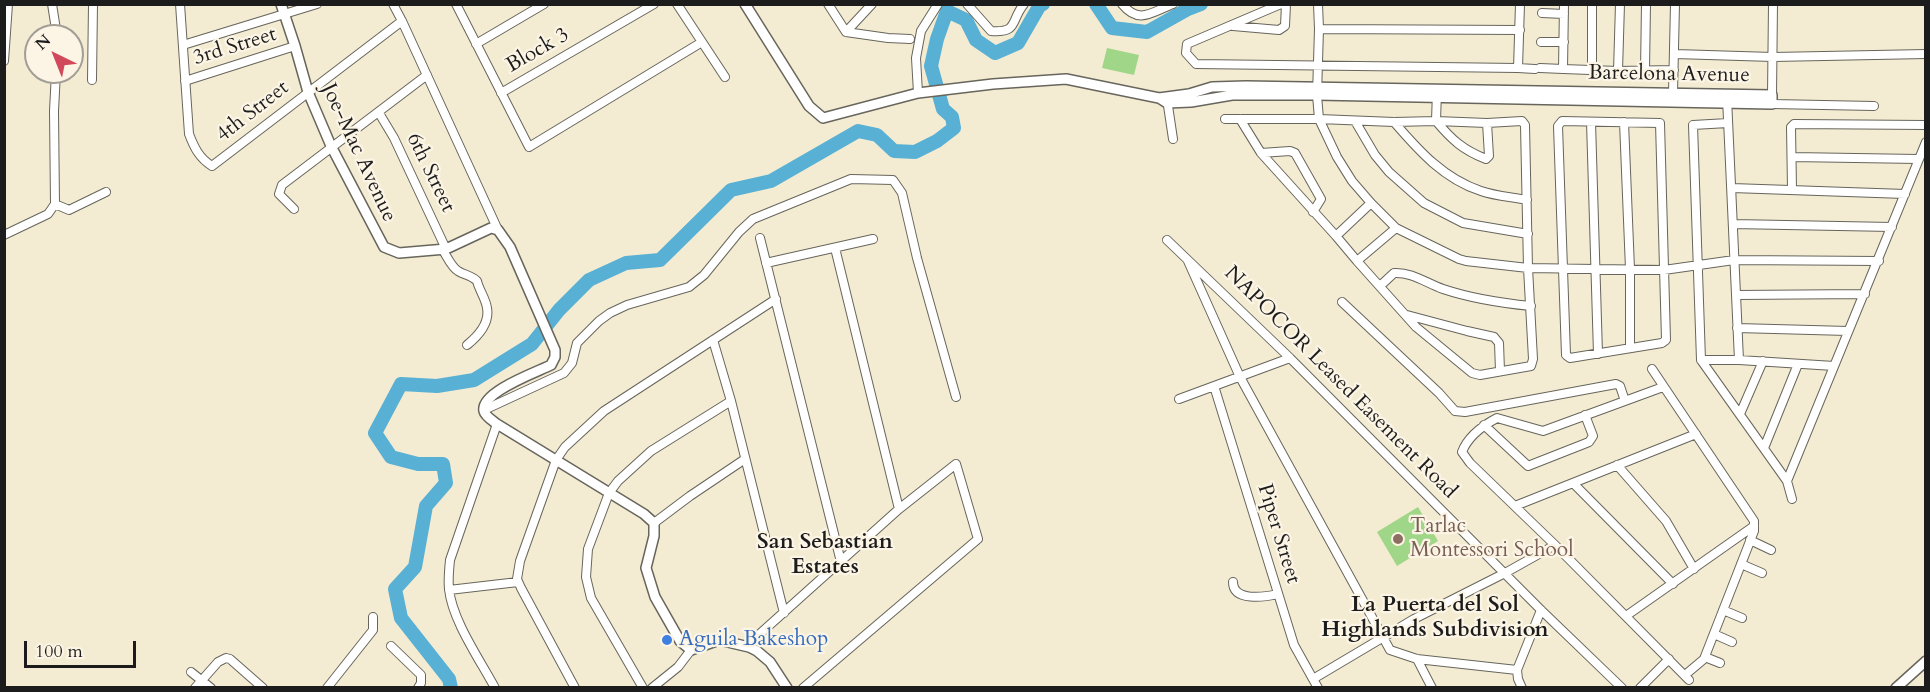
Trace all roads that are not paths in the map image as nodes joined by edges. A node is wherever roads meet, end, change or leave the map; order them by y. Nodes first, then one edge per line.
1 (8, 4) edge
2 (52, 4) edge
3 (93, 4) edge
4 (180, 4) edge
5 (281, 4) edge
6 (317, 4) edge
7 (393, 4) edge
8 (456, 4) edge
9 (544, 4) edge
10 (654, 4) edge
11 (677, 4) edge
12 (745, 4) edge
13 (872, 4) edge
14 (938, 4) edge
15 (967, 4) edge
16 (1024, 4) edge
17 (1122, 4) edge
18 (1173, 4) edge
19 (1281, 4) edge
20 (1286, 4) edge
21 (1317, 4) edge
22 (1520, 4) edge
23 (1564, 4) edge
24 (1592, 4) edge
25 (1620, 4) edge
26 (1647, 4) edge
27 (1675, 4) edge
28 (1773, 4) edge
29 (833, 6) edge
30 (1542, 13) dead end
31 (1564, 14) junction
32 (285, 16) junction
33 (402, 21) junction
34 (55, 24) edge
35 (1231, 26) junction
36 (1319, 29) junction
37 (1520, 30) junction
38 (846, 32) junction
39 (910, 39) dead end
40 (702, 42) junction
41 (1541, 42) dead end
42 (1564, 42) junction
43 (476, 44) junction
44 (183, 45) junction
45 (295, 46) junction
46 (1675, 54) junction
47 (1926, 54) edge
48 (1773, 57) junction
49 (4, 61) edge
50 (1318, 65) junction
51 (1518, 68) junction
52 (1563, 69) junction
53 (1674, 70) junction
54 (1592, 71) junction
55 (1618, 71) junction
56 (1645, 71) junction
57 (427, 75) junction
58 (724, 77) dead end
59 (92, 80) dead end
60 (185, 81) junction
61 (55, 84) edge
62 (1317, 90) junction
63 (308, 92) junction
64 (920, 92) junction
65 (1437, 92) junction
66 (501, 93) junction
67 (1673, 93) junction
68 (1727, 98) junction
69 (1164, 100) junction
70 (1772, 100) junction
71 (1874, 106) dead end
72 (379, 113) junction
73 (1319, 118) junction
74 (1225, 119) dead end
75 (1240, 119) junction
76 (1355, 121) junction
77 (1394, 122) junction
78 (1436, 122) junction
79 (1592, 122) junction
80 (1624, 122) junction
81 (1487, 123) junction
82 (1728, 123) junction
83 (1926, 125) edge
84 (1173, 139) dead end
85 (1926, 142) edge
86 (332, 146) junction
87 (1261, 153) junction
88 (1792, 157) junction
89 (1918, 159) junction
90 (1732, 188) junction
91 (1792, 189) junction
92 (106, 192) dead end
93 (1905, 194) junction
94 (1527, 200) junction
95 (1371, 203) junction
96 (55, 204) junction
97 (294, 209) dead end
98 (1313, 212) junction
99 (1733, 224) junction
100 (1892, 227) junction
101 (1396, 228) junction
102 (498, 230) junction
103 (1528, 234) junction
104 (4, 235) edge
105 (1336, 236) junction
106 (760, 238) dead end
107 (873, 240) dead end
108 (1167, 240) dead end
109 (835, 248) junction
110 (444, 249) junction
111 (1186, 257) junction
112 (1734, 260) junction
113 (1357, 261) junction
114 (1879, 261) junction
115 (766, 263) junction
116 (1698, 266) junction
117 (1528, 268) junction
118 (1562, 268) junction
119 (1630, 269) junction
120 (1596, 270) junction
121 (1664, 270) junction
122 (1380, 286) junction
123 (1864, 294) junction
124 (1736, 295) junction
125 (776, 299) junction
126 (1342, 302) dead end
127 (1531, 306) junction
128 (1406, 314) junction
129 (1737, 328) junction
130 (1848, 331) junction
131 (713, 340) junction
132 (467, 345) dead end
133 (1630, 348) junction
134 (1598, 354) junction
135 (1290, 358) junction
136 (1701, 360) junction
137 (1739, 360) junction
138 (1763, 361) junction
139 (1798, 363) junction
140 (1834, 366) junction
141 (1652, 369) dead end
142 (1500, 370) junction
143 (1240, 377) junction
144 (1214, 386) junction
145 (1663, 387) junction
146 (956, 397) dead end
147 (1179, 399) dead end
148 (731, 401) junction
149 (1625, 401) junction
150 (1493, 407) junction
151 (484, 410) junction
152 (1740, 414) junction
153 (1585, 415) junction
154 (1497, 418) junction
155 (497, 424) junction
156 (1484, 425) junction
157 (1696, 434) junction
158 (1764, 448) junction
159 (745, 459) junction
160 (556, 460) junction
161 (1617, 465) junction
162 (1787, 481) junction
163 (1573, 483) junction
164 (609, 493) junction
165 (1792, 499) dead end
166 (1515, 506) junction
167 (899, 509) junction
168 (654, 523) junction
169 (1754, 526) junction
170 (1750, 540) junction
171 (1555, 544) junction
172 (1771, 550) dead end
173 (841, 562) junction
174 (1741, 564) junction
175 (1694, 569) junction
176 (1505, 573) junction
177 (1762, 573) dead end
178 (518, 582) junction
179 (1233, 582) dead end
180 (1673, 584) junction
181 (448, 590) junction
182 (1278, 594) junction
183 (1541, 610) junction
184 (1723, 610) junction
185 (784, 613) junction
186 (1626, 616) junction
187 (373, 617) dead end
188 (1742, 618) dead end
189 (1714, 634) junction
190 (1383, 639) junction
191 (1732, 642) dead end
192 (391, 646) dead end
193 (749, 647) junction
194 (691, 650) junction
195 (1705, 657) junction
196 (1417, 659) junction
197 (1669, 659) junction
198 (1926, 661) edge
199 (1720, 663) dead end
200 (1517, 670) junction
201 (191, 672) dead end
202 (202, 679) junction
203 (1313, 679) junction
204 (195, 687) edge
205 (211, 687) edge
206 (263, 687) edge
207 (327, 687) edge
208 (418, 687) edge
209 (495, 687) edge
210 (575, 687) edge
211 (643, 687) edge
212 (652, 687) edge
213 (787, 687) edge
214 (803, 687) edge
215 (1318, 687) edge
216 (1432, 687) edge
217 (1522, 687) edge
218 (1622, 687) edge
219 (1640, 687) edge
220 (1896, 687) edge

1 - 49 street
2 - 34 street
3 - 59 street
4 - 44 street
5 - 32 street, Joe-Mac Avenue
6 - 32 street
7 - 33 street
8 - 43 street
9 - 43 street
10 - 66 street, Block 3
11 - 40 street
12 - 64 street, Barcelona Avenue
13 - 38 street
14 - 64 street
15 - 16 street
17 - 18 street
19 - 35 street
20 - 35 street
21 - 36 street
22 - 37 street
23 - 31 street
24 - 54 street
25 - 55 street
26 - 56 street
27 - 46 street
28 - 48 street
29 - 38 street
30 - 31 street
31 - 42 street
32 - 44 street
32 - 45 street, Joe-Mac Avenue
33 - 57 street
33 - 63 street, 4th Street
35 - 50 street
36 - 37 street
36 - 50 street
37 - 51 street
38 - 39 street
40 - 58 street
40 - 66 street
41 - 42 street
42 - 52 street
43 - 66 street
44 - 60 street
45 - 60 street, 3rd Street
45 - 63 street, Joe-Mac Avenue
46 - 48 street
46 - 53 street
47 - 48 street
48 - 70 street
50 - 51 street
50 - 62 street
51 - 52 street
52 - 54 street
53 - 56 street
53 - 67 street
54 - 55 street
55 - 56 street
57 - 72 street
57 - 102 street
60 - 63 street, 4th Street
61 - 96 street
62 - 65 street, Barcelona Avenue
62 - 69 street, Barcelona Avenue
62 - 73 street
63 - 86 street, Joe-Mac Avenue
64 - 69 street, Barcelona Avenue
65 - 67 street, Barcelona Avenue
65 - 68 street, Barcelona Avenue
65 - 78 street
67 - 68 street, Barcelona Avenue
68 - 70 street, Barcelona Avenue
68 - 82 street
69 - 84 street
70 - 71 street
72 - 86 street
72 - 110 street, 6th Street
73 - 75 street
73 - 76 street
73 - 95 street
74 - 75 street
75 - 87 street
76 - 77 street
76 - 103 street
77 - 78 street
77 - 94 street
78 - 81 street
78 - 81 street
79 - 80 street
79 - 118 street
79 - 120 street
80 - 119 street
80 - 121 street
81 - 94 street
82 - 90 street
82 - 116 street
83 - 88 street
85 - 89 street
86 - 97 street
86 - 110 street, Joe-Mac Avenue
87 - 98 street
87 - 98 street
88 - 89 street
88 - 91 street
89 - 93 street
90 - 91 street
90 - 99 street
91 - 93 street
92 - 96 street
93 - 100 street
94 - 103 street
95 - 101 street
95 - 105 street
96 - 104 street
98 - 105 street
99 - 100 street
99 - 112 street
100 - 114 street
101 - 113 street
101 - 117 street
102 - 110 street, Joe-Mac Avenue
102 - 151 street
103 - 117 street
105 - 113 street
106 - 115 street
107 - 109 street
108 - 111 street, NAPOCOR Leased Easement Road
109 - 115 street
109 - 167 street
110 - 132 street, 6th Street
111 - 135 street, NAPOCOR Leased Easement Road
111 - 143 street
112 - 114 street
112 - 116 street
112 - 124 street
113 - 122 street
114 - 123 street
115 - 125 street
116 - 121 street
116 - 136 street
117 - 118 street
117 - 127 street
118 - 120 street
118 - 134 street
119 - 120 street
119 - 121 street
119 - 133 street
120 - 134 street
121 - 133 street
122 - 127 street
122 - 128 street
123 - 124 street
123 - 130 street
124 - 129 street
125 - 131 street
125 - 173 street
126 - 150 street
127 - 142 street
128 - 142 street
128 - 142 street
129 - 130 street
129 - 137 street
130 - 140 street
131 - 148 street
131 - 160 street
133 - 134 street
135 - 143 street
135 - 176 street, NAPOCOR Leased Easement Road
136 - 137 street
136 - 152 street
137 - 138 street
138 - 139 street
138 - 152 street
139 - 140 street
139 - 158 street
140 - 162 street
141 - 145 street
143 - 144 street
143 - 190 street
144 - 147 street
144 - 182 street, Piper Street
145 - 149 street
145 - 157 street
146 - 151 street
148 - 159 street
148 - 164 street
149 - 150 street
149 - 153 street
150 - 154 street
151 - 155 street
152 - 158 street
153 - 154 street
153 - 156 street
154 - 156 street
155 - 160 street
155 - 181 street
156 - 166 street
157 - 161 street
157 - 169 street
158 - 162 street
159 - 168 street
159 - 185 street
160 - 164 street
160 - 178 street
161 - 163 street
161 - 175 street
162 - 165 street
163 - 166 street
163 - 180 street
164 - 168 street
164 - 211 street
166 - 171 street
167 - 173 street
167 - 214 street
168 - 194 street
169 - 170 street
169 - 175 street
170 - 172 street
170 - 174 street
171 - 176 street
171 - 186 street
173 - 185 street
174 - 177 street
174 - 184 street
175 - 180 street
176 - 183 street, NAPOCOR Leased Easement Road
176 - 190 street
178 - 181 street
178 - 210 street
179 - 182 street
180 - 186 street
181 - 209 street
182 - 203 street, Piper Street
183 - 200 street
183 - 218 street, NAPOCOR Leased Easement Road
184 - 188 street
184 - 189 street
185 - 193 street
186 - 197 street
187 - 207 street
189 - 191 street
189 - 195 street
190 - 196 street
190 - 203 street
192 - 208 street
193 - 194 street
193 - 213 street
194 - 212 street
195 - 197 street
195 - 199 street
196 - 200 street
196 - 216 street
197 - 219 street
198 - 220 street
200 - 217 street
201 - 202 street
202 - 204 street
202 - 205 street
202 - 206 street
203 - 215 street, Piper Street

